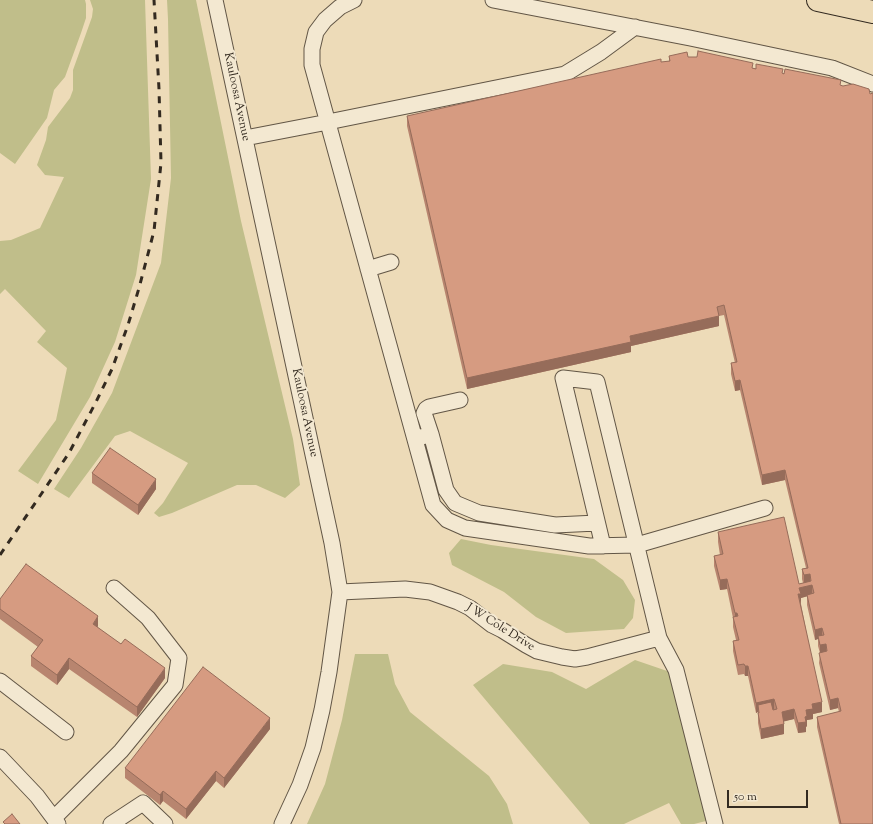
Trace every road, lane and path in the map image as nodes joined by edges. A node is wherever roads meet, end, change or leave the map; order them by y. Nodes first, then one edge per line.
1 (214, 0) edge
2 (354, 0) edge
3 (493, 0) edge
4 (818, 0) edge
5 (873, 12) edge
6 (635, 27) junction
7 (873, 84) edge
8 (328, 122) junction
9 (245, 138) junction
10 (391, 262) dead end
11 (368, 269) junction
12 (460, 400) dead end
13 (431, 434) junction
14 (415, 439) junction
15 (765, 508) dead end
16 (597, 523) junction
17 (637, 545) junction
18 (603, 546) junction
19 (114, 588) dead end
20 (340, 592) junction
21 (659, 638) junction
22 (0, 681) edge
23 (66, 732) dead end
24 (0, 756) edge
25 (56, 821) edge
26 (111, 824) edge
27 (166, 824) edge
28 (282, 824) edge
29 (715, 824) edge

1 - 9 street, Kauloosa Avenue
2 - 8 street
3 - 6 street
4 - 5 highway
6 - 7 street
6 - 8 street
8 - 9 street
8 - 11 street
9 - 20 street, Kauloosa Avenue
10 - 11 street
11 - 14 street
12 - 13 street
13 - 14 street
13 - 16 street
14 - 18 street
15 - 17 street
16 - 17 street
16 - 18 street
17 - 18 street
17 - 21 street
19 - 25 street
20 - 21 street, J W Cole Drive
20 - 28 street, Kauloosa Avenue
21 - 29 street
22 - 23 street
24 - 25 street
26 - 27 street

